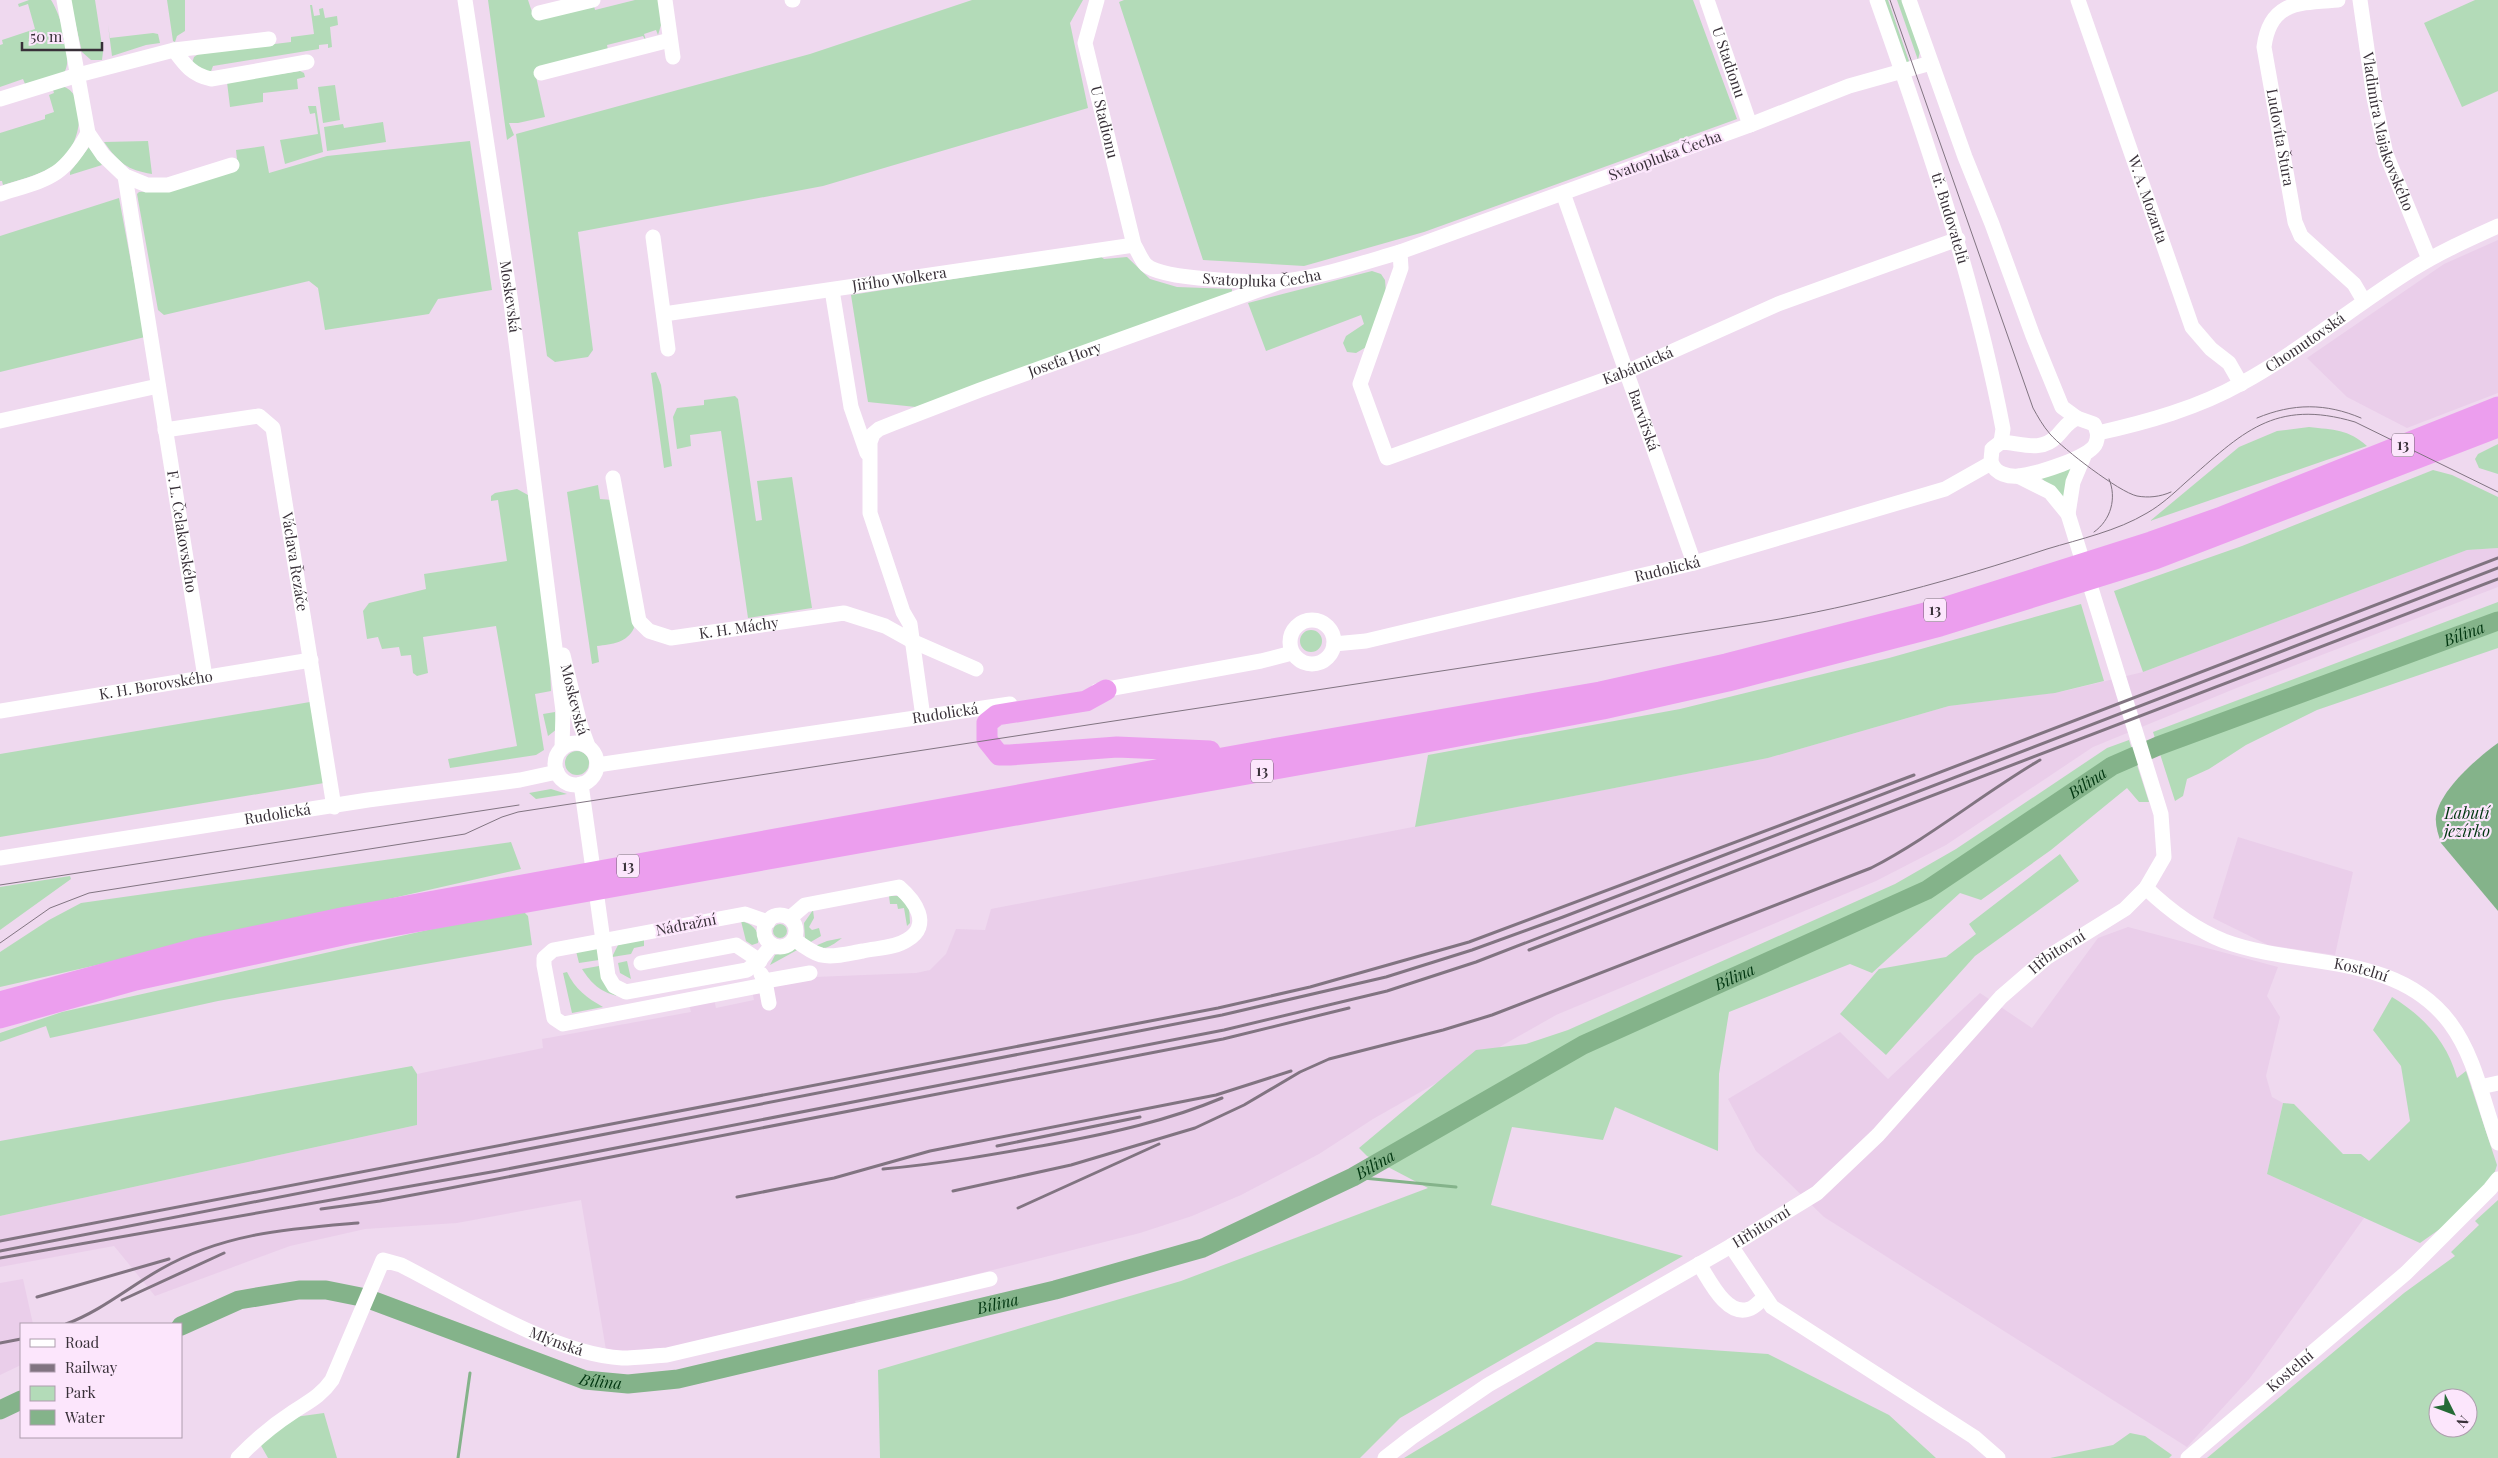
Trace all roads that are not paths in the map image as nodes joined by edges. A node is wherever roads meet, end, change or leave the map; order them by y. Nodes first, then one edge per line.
1 (64, 0) edge
2 (465, 0) edge
3 (594, 0) edge
4 (665, 0) edge
5 (1097, 0) edge
6 (1707, 0) edge
7 (1877, 0) edge
8 (1909, 0) edge
9 (2078, 0) edge
10 (2338, 0) edge
11 (2360, 0) edge
12 (539, 13) dead end
13 (269, 38) dead end
14 (670, 40) junction
15 (174, 50) junction
16 (673, 57) dead end
17 (307, 62) dead end
18 (1931, 63) junction
19 (1902, 70) junction
20 (541, 74) dead end
21 (78, 75) junction
22 (0, 99) edge
23 (1750, 125) junction
24 (88, 132) junction
25 (232, 165) dead end
26 (125, 176) junction
27 (1563, 192) junction
28 (0, 194) edge
29 (2498, 226) edge
30 (653, 237) dead end
31 (1958, 239) junction
32 (1134, 245) junction
33 (1400, 252) junction
34 (2429, 259) junction
35 (1283, 281) junction
36 (832, 290) junction
37 (2364, 301) junction
38 (664, 314) junction
39 (668, 349) dead end
40 (1626, 372) junction
41 (2241, 384) junction
42 (158, 386) junction
43 (2498, 407) edge
44 (0, 421) edge
45 (2071, 422) junction
46 (2498, 427) edge
47 (165, 430) junction
48 (2098, 432) junction
49 (2498, 436) edge
50 (2001, 442) junction
51 (2083, 457) junction
52 (870, 459) junction
53 (1991, 463) junction
54 (2378, 474) junction
55 (2018, 476) junction
56 (613, 478) dead end
57 (2068, 514) junction
58 (1694, 563) junction
59 (549, 595) junction
60 (912, 641) junction
61 (1334, 644) junction
62 (1292, 652) junction
63 (311, 660) junction
64 (976, 669) dead end
65 (205, 677) junction
66 (1106, 690) junction
67 (0, 711) edge
68 (923, 717) junction
69 (588, 746) junction
70 (562, 748) junction
71 (1261, 751) junction
72 (597, 765) junction
73 (557, 772) junction
74 (581, 784) junction
75 (334, 807) junction
76 (0, 858) edge
77 (2146, 888) junction
78 (790, 918) junction
79 (768, 922) junction
80 (794, 939) junction
81 (604, 940) junction
82 (772, 945) junction
83 (758, 962) junction
84 (641, 963) dead end
85 (810, 973) dead end
86 (766, 981) junction
87 (0, 1002) edge
88 (769, 1003) dead end
89 (0, 1018) edge
90 (2498, 1083) edge
91 (2480, 1088) junction
92 (2498, 1142) edge
93 (2498, 1179) edge
94 (1731, 1246) junction
95 (1699, 1264) junction
96 (990, 1279) dead end
97 (1765, 1297) junction
98 (238, 1458) edge
99 (1385, 1458) edge
100 (1998, 1458) edge
101 (2188, 1458) edge

1 - 21 street
2 - 59 street, Moskevská
3 - 12 street
4 - 14 street
5 - 32 street, U Stadionu
6 - 23 street, U Stadionu
7 - 19 street, tř. Budovatelů
8 - 18 street
9 - 41 street, W. A. Mozarta
10 - 37 street, Ludovíta Štúra
11 - 34 street, Vladimíra Majakovského
13 - 15 street
14 - 16 street
14 - 20 street
15 - 17 street
15 - 21 street
18 - 19 street, Svatopluka Čecha
18 - 45 street
19 - 23 street, Svatopluka Čecha
19 - 31 street, tř. Budovatelů
21 - 22 street
21 - 24 street
23 - 27 street, Svatopluka Čecha
24 - 26 street
24 - 28 street
25 - 26 street
26 - 42 street, F. L. Čelakovského
27 - 33 street, Svatopluka Čecha
27 - 40 street, Barvířská
29 - 34 street, Chomutovská
30 - 38 street
31 - 40 street, Kabátnická
31 - 50 street, tř. Budovatelů
32 - 35 street, Svatopluka Čecha
32 - 36 street, Jiřího Wolkera
33 - 35 street, Svatopluka Čecha
33 - 40 street, Kabátnická
34 - 37 street, Chomutovská
35 - 52 street, Josefa Hory
36 - 38 street, Jiřího Wolkera
36 - 52 street, Josefa Hory
37 - 41 street, Chomutovská
38 - 39 street
40 - 58 street, Barvířská
41 - 48 street, Chomutovská
42 - 44 street
42 - 47 street, F. L. Čelakovského
43 - 71 highway, 13
45 - 48 street
45 - 50 street
46 - 54 highway, 13
47 - 63 street, Václava Řezáče
47 - 65 street, F. L. Čelakovského
48 - 51 street
49 - 54 highway
50 - 53 street
51 - 55 street
51 - 57 street
52 - 60 street, Josefa Hory
53 - 55 street
53 - 58 street, Rudolická
54 - 89 highway, 13
55 - 57 street
56 - 60 street, K. H. Máchy
57 - 77 street, Hřbitovní
58 - 61 street, Rudolická
59 - 69 street, Moskevská
59 - 70 street, Moskevská
60 - 64 street, K. H. Máchy
60 - 68 street, Josefa Hory
61 - 62 street
61 - 62 street
62 - 66 street, Rudolická
63 - 65 street, K. H. Borovského
63 - 75 street, Václava Řezáče
65 - 67 street, K. H. Borovského
66 - 68 street, Rudolická
66 - 71 highway
68 - 72 street, Rudolická
69 - 70 street
69 - 72 street
70 - 73 street
71 - 87 highway, 13
72 - 74 street
73 - 74 street
73 - 75 street, Rudolická
74 - 81 street
75 - 76 street, Rudolická
77 - 91 street, Kostelní
77 - 94 street, Hřbitovní
78 - 79 street
78 - 80 street
78 - 80 street
79 - 81 street, Nádražní
79 - 82 street
80 - 82 street
81 - 83 street
81 - 86 street, Nádražní
82 - 83 street
83 - 84 street
83 - 86 street
85 - 86 street
86 - 88 street
90 - 91 street
91 - 92 street, Kostelní
93 - 101 street, Kostelní
94 - 95 street
94 - 97 street, Hřbitovní
95 - 97 street
95 - 99 street
96 - 98 street, Mlýnská
97 - 100 street, Hřbitovní

